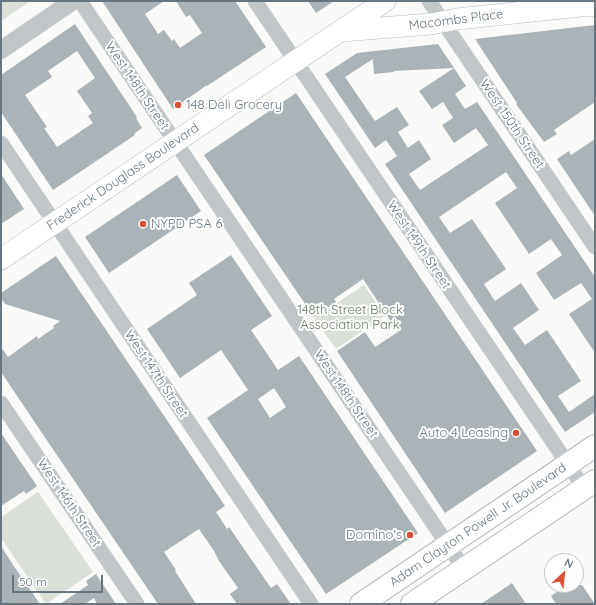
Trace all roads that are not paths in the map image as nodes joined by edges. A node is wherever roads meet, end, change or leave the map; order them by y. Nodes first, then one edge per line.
1 (73, 1) edge
2 (80, 1) edge
3 (255, 1) edge
4 (385, 1) edge
5 (429, 1) edge
6 (595, 6) edge
7 (443, 22) junction
8 (341, 31) junction
9 (1, 50) edge
10 (296, 62) junction
11 (175, 142) junction
12 (1, 143) edge
13 (55, 223) junction
14 (595, 247) edge
15 (1, 259) edge
16 (1, 403) edge
17 (595, 446) edge
18 (568, 464) junction
19 (590, 484) edge
20 (448, 545) junction
21 (464, 568) junction
22 (137, 604) edge
23 (311, 604) edge
24 (361, 604) edge
25 (412, 604) edge

1 - 9 street
2 - 11 street, West 148th Street
3 - 10 street, West 149th Street
4 - 8 main road, Frederick Douglass Boulevard
5 - 7 street, West 150th Street
6 - 7 main road, Macombs Place
7 - 8 main road, Macombs Place
7 - 14 street, West 150th Street
8 - 10 main road, Frederick Douglass Boulevard
10 - 11 main road, Frederick Douglass Boulevard
10 - 18 street, West 149th Street
11 - 13 main road, Frederick Douglass Boulevard
11 - 20 street, West 148th Street
12 - 13 street, West 147th Street
13 - 15 main road, Frederick Douglass Boulevard
13 - 23 street, West 147th Street
16 - 22 street, West 146th Street
17 - 18 main road, Adam Clayton Powell Jr. Boulevard
18 - 19 street, West 149th Street
18 - 20 main road, Adam Clayton Powell Jr. Boulevard
19 - 21 main road
20 - 21 street, West 148th Street
20 - 24 main road, Adam Clayton Powell Jr. Boulevard
21 - 25 main road

